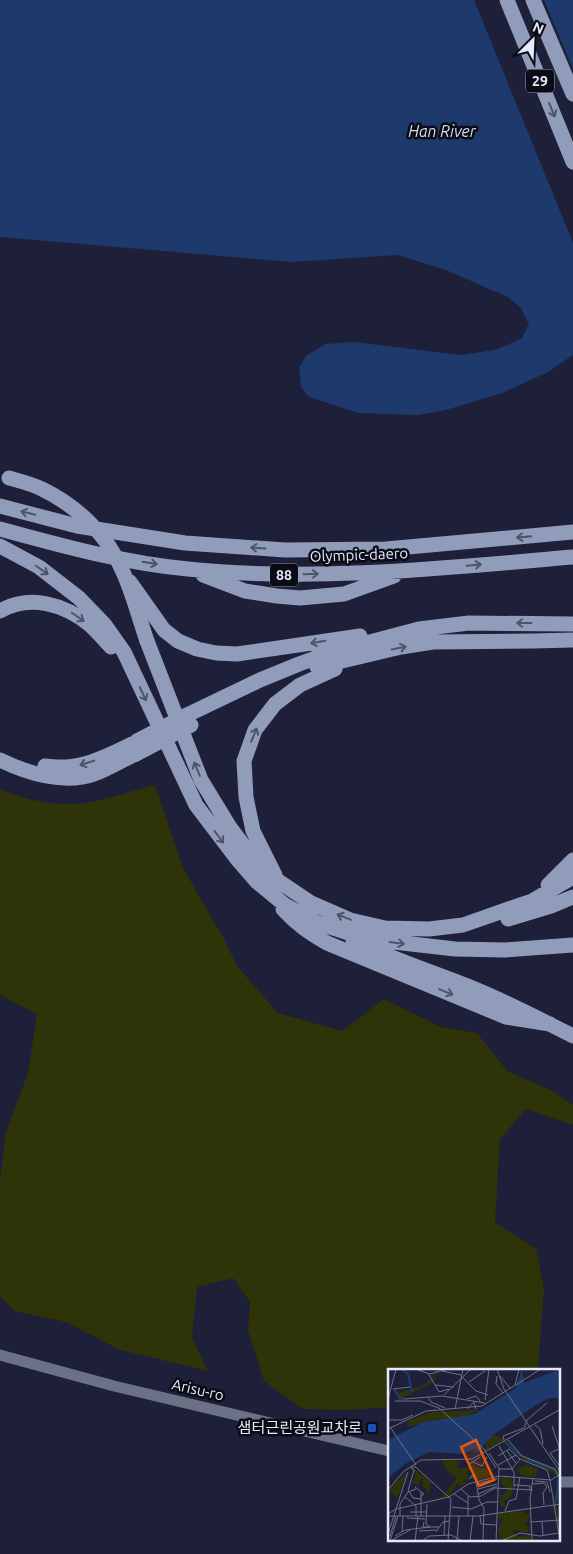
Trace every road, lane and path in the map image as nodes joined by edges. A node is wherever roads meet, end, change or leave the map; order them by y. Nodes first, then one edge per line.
1 (507, 0) edge
2 (533, 0) edge
3 (573, 94) edge
4 (573, 162) edge
5 (5, 476) edge
6 (0, 506) edge
7 (0, 529) edge
8 (573, 532) edge
9 (0, 546) edge
10 (573, 557) edge
11 (188, 569) junction
12 (410, 570) junction
13 (123, 571) junction
14 (0, 611) edge
15 (573, 622) edge
16 (419, 629) junction
17 (573, 641) edge
18 (368, 656) junction
19 (131, 668) junction
20 (189, 720) junction
21 (134, 749) junction
22 (0, 750) edge
23 (0, 760) edge
24 (573, 860) edge
25 (573, 877) edge
26 (273, 887) junction
27 (573, 898) edge
28 (532, 900) junction
29 (318, 923) junction
30 (463, 925) junction
31 (573, 945) edge
32 (550, 1024) junction
33 (573, 1036) edge
34 (0, 1355) edge
35 (388, 1451) edge
36 (560, 1482) edge
37 (573, 1482) edge

1 -> 4 highway, 29
2 - 3 highway, 29
5 - 13 highway, bridge
8 -> 6 highway, Olympic-daero / 88
7 -> 11 highway, Olympic-daero / 88
9 -> 19 highway
12 -> 10 highway, Olympic-daero / 88
11 -> 12 highway, Olympic-daero / 88
11 - 12 highway
16 -> 13 highway, bridge
26 -> 13 highway, bridge
14 -> 19 highway
15 -> 16 highway
16 - 20 highway
18 -> 17 highway
18 - 20 highway
26 -> 18 highway
19 -> 26 highway
20 - 21 highway, bridge
21 -> 22 highway
21 - 23 highway
24 - 28 highway
25 - 28 highway
26 - 29 highway
30 -> 26 highway
26 -> 32 highway
27 - 30 highway
28 - 30 highway
29 -> 31 highway
29 - 32 highway
32 - 33 highway
34 - 35 main road, Arisu-ro
36 - 37 main road

